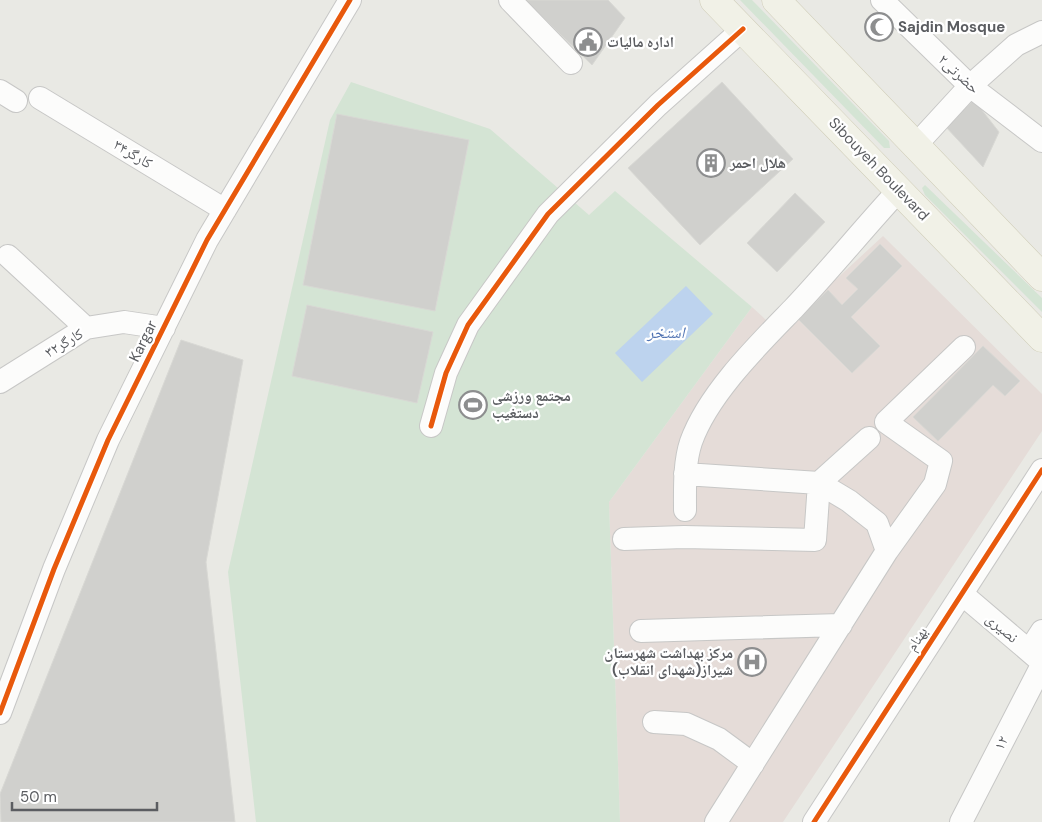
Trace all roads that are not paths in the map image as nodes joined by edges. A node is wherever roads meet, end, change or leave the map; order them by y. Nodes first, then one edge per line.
1 (350, 0) edge
2 (510, 0) edge
3 (714, 0) edge
4 (776, 0) edge
5 (882, 0) edge
6 (743, 29) junction
7 (1042, 32) edge
8 (572, 63) dead end
9 (970, 86) junction
10 (40, 98) dead end
11 (1042, 141) edge
12 (922, 153) junction
13 (899, 190) junction
14 (225, 210) junction
15 (8, 256) dead end
16 (1042, 277) edge
17 (86, 328) junction
18 (164, 328) junction
19 (1042, 338) edge
20 (964, 347) dead end
21 (0, 382) edge
22 (431, 426) dead end
23 (868, 438) dead end
24 (1042, 470) edge
25 (685, 474) junction
26 (819, 483) junction
27 (685, 510) dead end
28 (624, 539) dead end
29 (887, 551) junction
30 (962, 594) junction
31 (842, 624) junction
32 (641, 630) dead end
33 (1042, 631) edge
34 (1038, 659) edge
35 (8, 667) edge
36 (0, 713) edge
37 (654, 722) dead end
38 (753, 764) junction
39 (716, 822) edge
40 (814, 822) edge
41 (961, 822) edge

1 - 14 street, Kargar
2 - 8 street
3 - 6 main road, Sibouyeh Boulevard
4 - 12 main road
5 - 9 street, حضرتی۲
6 - 13 main road, Sibouyeh Boulevard
6 - 22 street
7 - 9 street
9 - 11 street, حضرتی۲
9 - 12 street
10 - 14 street, کارگر۳۴
12 - 13 main road
12 - 16 main road
13 - 19 main road, Sibouyeh Boulevard
13 - 25 street
14 - 18 street, Kargar
15 - 17 street
17 - 18 street, کارگر۳۲
17 - 21 street, کارگر۳۲
18 - 35 street, Kargar
20 - 29 street
23 - 26 street
24 - 30 street, بهنام
25 - 26 street
25 - 27 street
26 - 28 street
26 - 29 street
29 - 31 street
30 - 34 street, نصیری
30 - 40 street, بهنام
31 - 32 street
31 - 38 street
33 - 34 street, ۱۲
34 - 41 street, ۱۲
35 - 36 street, Kargar
37 - 38 street
38 - 39 street

